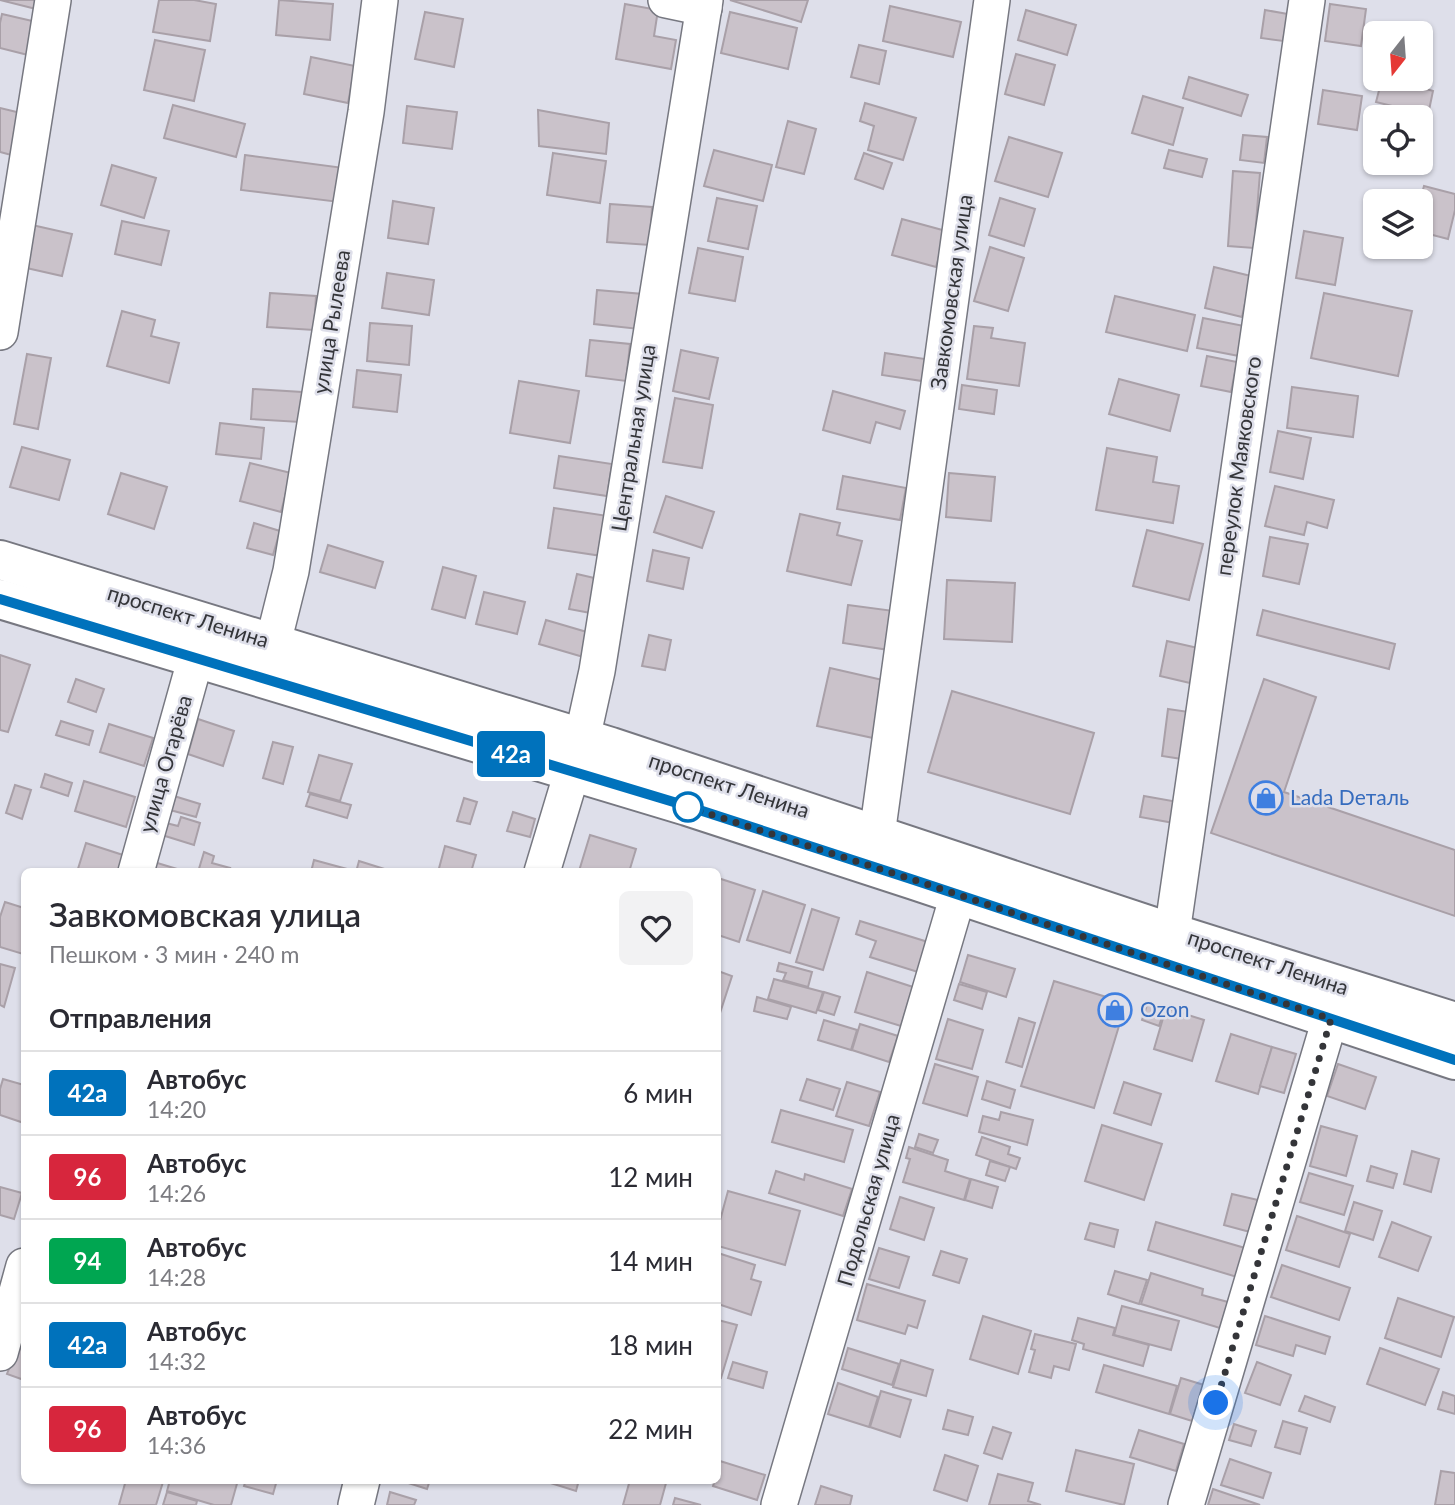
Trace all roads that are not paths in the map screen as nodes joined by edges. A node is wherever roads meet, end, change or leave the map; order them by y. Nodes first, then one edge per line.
1 (53, 0) edge
2 (380, 0) edge
3 (666, 0) edge
4 (992, 0) edge
5 (1307, 0) edge
6 (704, 4) edge
7 (0, 332) edge
8 (0, 560) edge
9 (0, 599) edge
10 (273, 643) junction
11 (196, 657) junction
12 (577, 756) junction
13 (877, 835) junction
14 (137, 868) edge
15 (543, 868) edge
16 (958, 895) junction
17 (1172, 933) junction
18 (1331, 1019) junction
19 (1455, 1022) edge
20 (1455, 1060) edge
21 (21, 1277) edge
22 (0, 1353) edge
23 (361, 1484) edge
24 (356, 1505) edge
25 (779, 1505) edge
26 (1186, 1505) edge

1 - 7 street
2 - 10 street, улица Рылеева
3 - 6 street
4 - 13 street, Завкомовская улица
5 - 17 street, переулок Маяковского
6 - 12 street, Центральная улица
8 - 10 main road, проспект Ленина
9 - 11 main road, проспект Ленина
10 - 12 main road, проспект Ленина
11 - 12 main road, проспект Ленина
11 - 14 street, улица Огарёва
12 - 13 main road, проспект Ленина
12 - 15 street, Центральная улица
12 - 16 main road, проспект Ленина
13 - 17 main road, проспект Ленина
16 - 18 main road, проспект Ленина
16 - 25 street, Подольская улица
17 - 19 main road, проспект Ленина
18 - 20 main road, проспект Ленина
18 - 26 street
21 - 22 street
23 - 24 street

